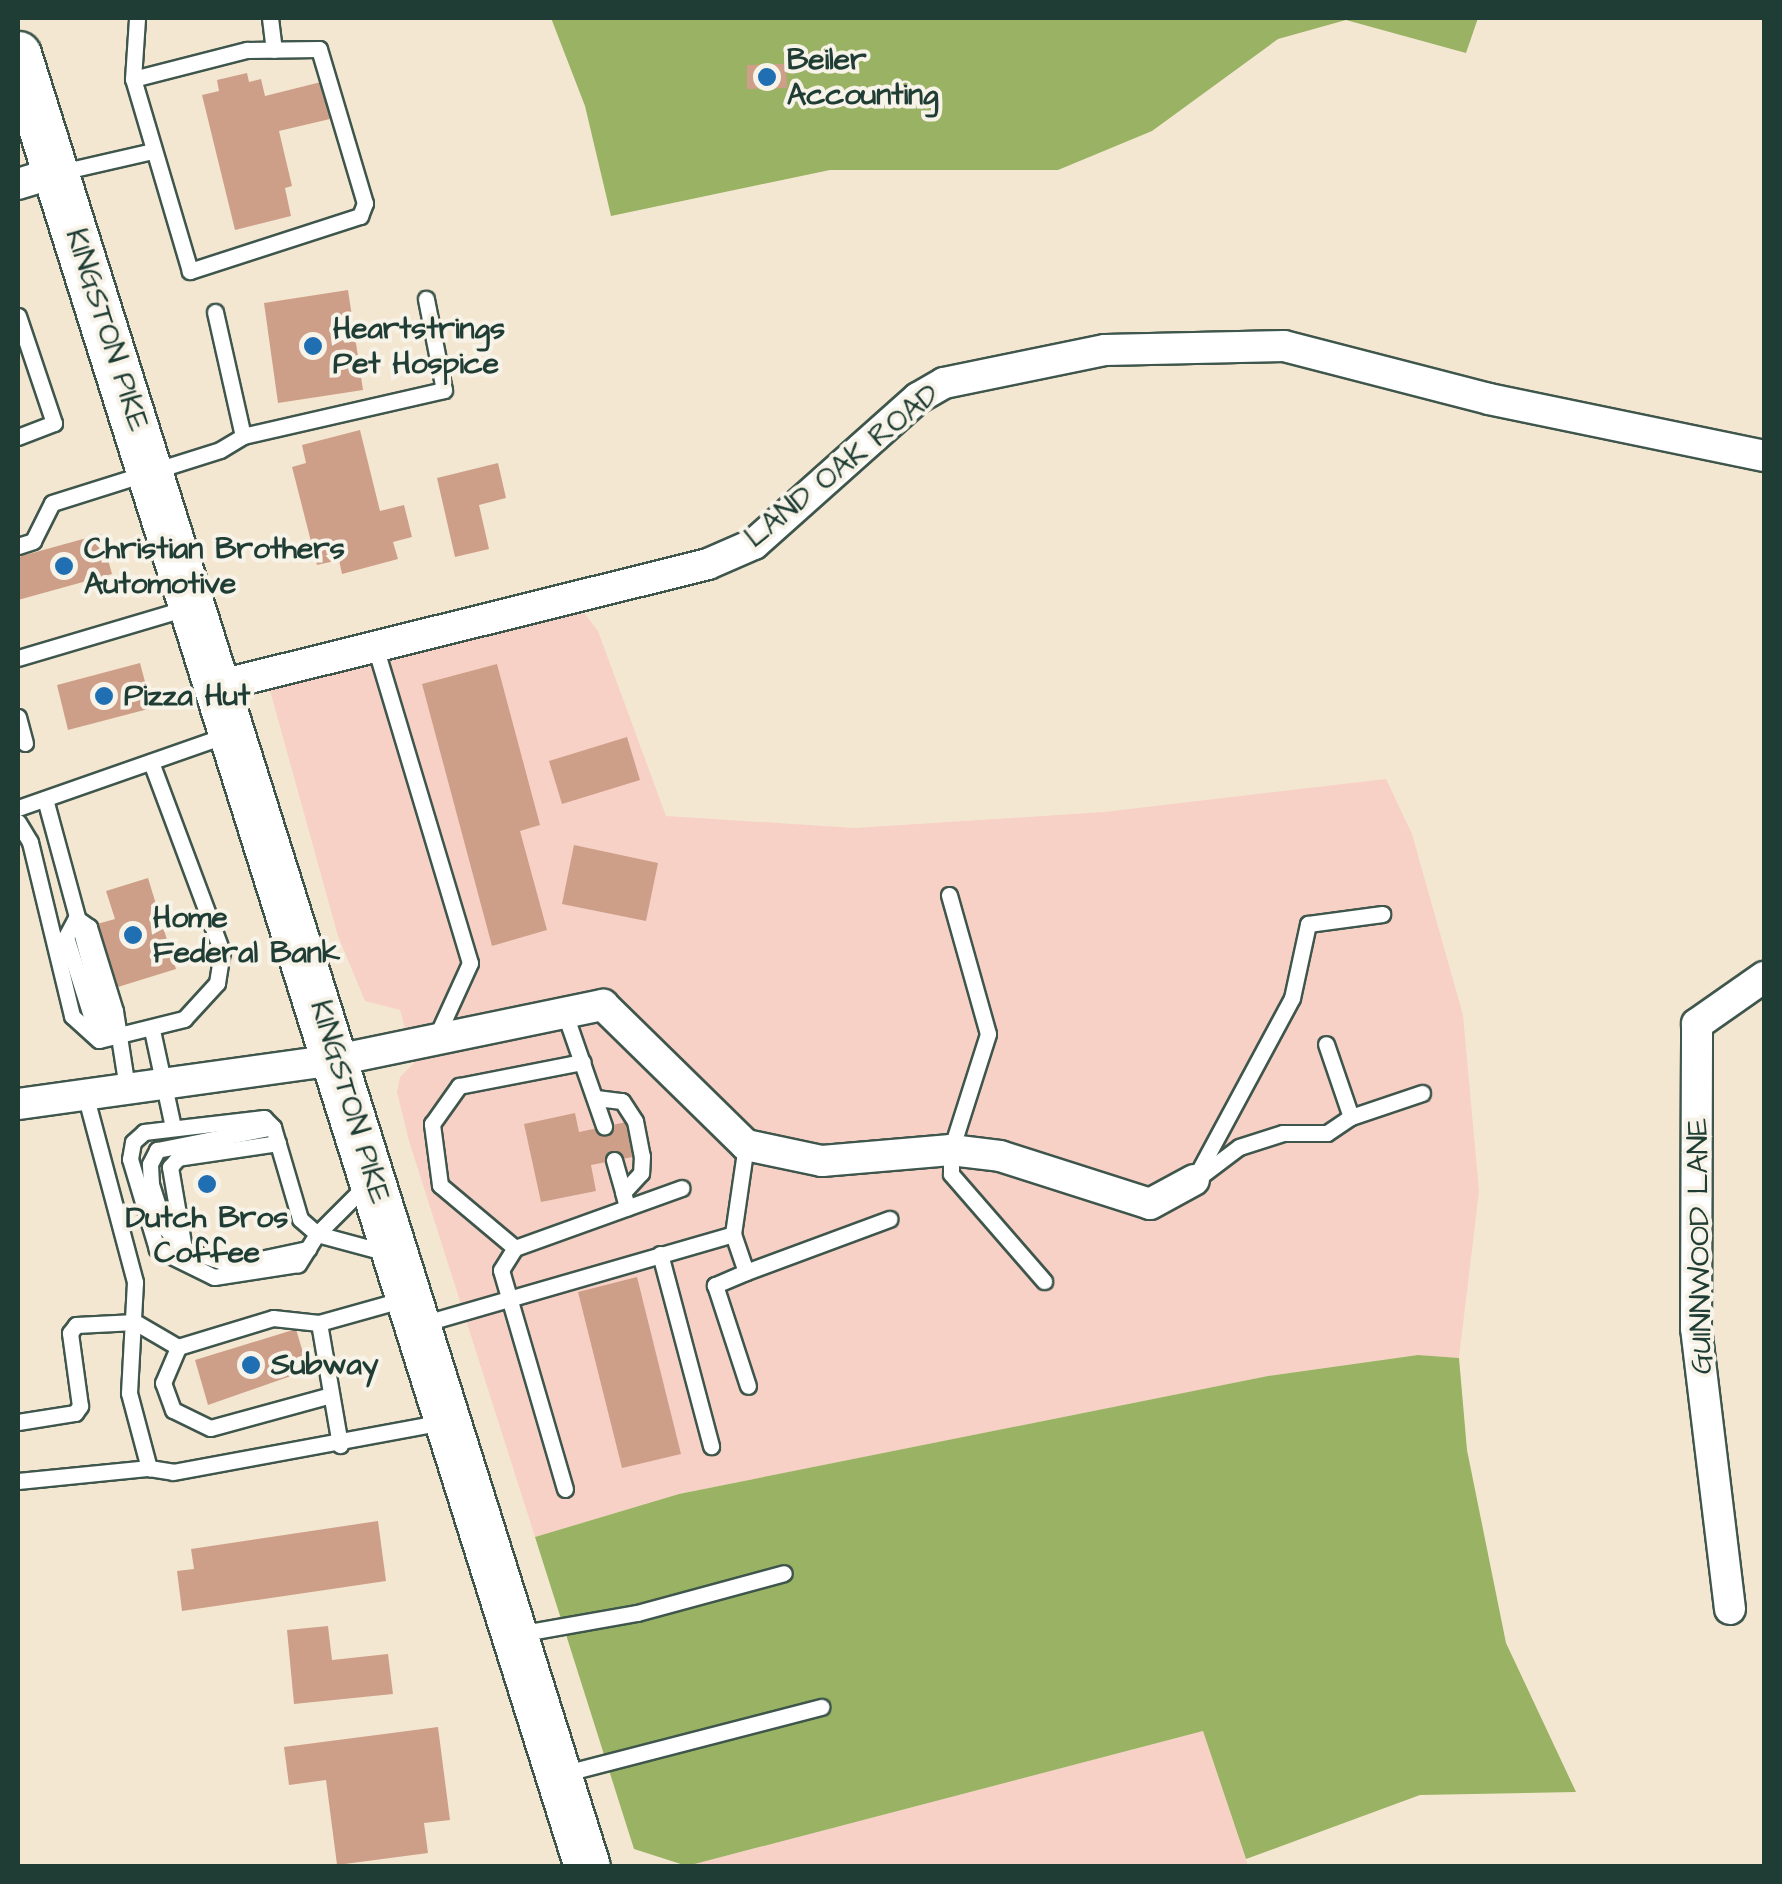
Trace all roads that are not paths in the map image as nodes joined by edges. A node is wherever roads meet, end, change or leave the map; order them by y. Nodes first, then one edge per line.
1 (137, 18) edge
2 (270, 18) edge
3 (274, 50) junction
4 (18, 54) edge
5 (133, 79) junction
6 (153, 152) junction
7 (37, 178) edge
8 (426, 299) dead end
9 (215, 312) dead end
10 (18, 316) edge
11 (243, 436) junction
12 (18, 437) edge
13 (1764, 456) edge
14 (152, 468) junction
15 (18, 546) edge
16 (196, 605) junction
17 (374, 644) junction
18 (18, 658) edge
19 (221, 685) junction
20 (18, 717) edge
21 (236, 732) junction
22 (25, 744) dead end
23 (151, 762) junction
24 (45, 799) junction
25 (18, 808) edge
26 (18, 822) edge
27 (949, 895) dead end
28 (1382, 914) dead end
29 (76, 918) junction
30 (1764, 978) edge
31 (565, 1014) junction
32 (152, 1030) junction
33 (117, 1036) junction
34 (434, 1042) junction
35 (1326, 1044) dead end
36 (337, 1060) junction
37 (583, 1062) junction
38 (166, 1083) junction
39 (127, 1088) junction
40 (1422, 1093) dead end
41 (86, 1094) junction
42 (20, 1096) edge
43 (596, 1098) junction
44 (1352, 1117) junction
45 (273, 1126) junction
46 (604, 1126) dead end
47 (173, 1127) junction
48 (278, 1143) junction
49 (746, 1145) junction
50 (950, 1150) junction
51 (614, 1160) dead end
52 (373, 1178) junction
53 (1194, 1180) junction
54 (682, 1188) dead end
55 (625, 1199) junction
56 (889, 1219) dead end
57 (733, 1234) junction
58 (312, 1242) junction
59 (515, 1248) junction
60 (184, 1249) junction
61 (660, 1254) junction
62 (746, 1272) junction
63 (1044, 1282) dead end
64 (408, 1293) junction
65 (505, 1300) junction
66 (135, 1322) junction
67 (319, 1323) junction
68 (178, 1347) junction
69 (748, 1386) dead end
70 (331, 1395) junction
71 (18, 1422) edge
72 (447, 1422) junction
73 (340, 1445) junction
74 (711, 1446) dead end
75 (149, 1468) junction
76 (18, 1481) edge
77 (565, 1489) dead end
78 (784, 1573) dead end
79 (1730, 1609) dead end
80 (514, 1635) junction
81 (822, 1707) dead end
82 (558, 1775) junction
83 (587, 1866) edge

1 - 5 lane
2 - 3 lane
3 - 5 lane
3 - 6 lane
4 - 7 main road, KINGSTON PIKE
5 - 6 lane
6 - 7 lane
7 - 14 main road, KINGSTON PIKE
8 - 11 lane
9 - 11 lane
10 - 12 lane
11 - 14 lane
13 - 17 street, LAND OAK ROAD
14 - 15 lane
14 - 16 main road, KINGSTON PIKE
16 - 18 lane
16 - 19 main road, KINGSTON PIKE
17 - 19 street, LAND OAK ROAD
17 - 34 lane
19 - 21 main road, KINGSTON PIKE
20 - 22 lane
21 - 23 lane
21 - 36 main road, KINGSTON PIKE
23 - 24 lane
23 - 32 lane
24 - 25 lane
24 - 29 lane
26 - 33 lane
27 - 50 lane
28 - 53 lane
29 - 33 lane
29 - 33 lane
30 - 79 street, GUINNWOOD LANE
31 - 34 street
31 - 37 lane
31 - 49 street
32 - 33 lane
32 - 38 lane
33 - 39 lane
34 - 36 street
35 - 44 lane
36 - 38 street
36 - 52 main road, KINGSTON PIKE
37 - 43 lane
37 - 59 lane
38 - 39 street
38 - 47 lane
39 - 41 street
40 - 44 lane
41 - 42 street
41 - 66 lane
43 - 46 lane
43 - 55 lane
44 - 53 lane
45 - 47 lane
45 - 48 lane
45 - 60 lane
47 - 58 lane
48 - 58 lane
48 - 60 lane
49 - 50 street
49 - 57 lane
50 - 53 street
50 - 63 lane
51 - 55 lane
52 - 58 lane
52 - 64 main road, KINGSTON PIKE
54 - 55 lane
55 - 59 lane
56 - 62 lane
57 - 61 lane
57 - 62 lane
58 - 60 lane
58 - 64 lane
59 - 65 lane
61 - 65 lane
61 - 74 lane
62 - 69 lane
64 - 65 lane
64 - 67 lane
64 - 72 main road, KINGSTON PIKE
65 - 77 lane
66 - 68 lane
66 - 71 lane
66 - 75 lane
67 - 68 lane
67 - 70 lane
68 - 70 lane
70 - 73 lane
72 - 73 lane
72 - 80 main road, KINGSTON PIKE
73 - 75 lane
75 - 76 lane
78 - 80 lane
80 - 82 main road, KINGSTON PIKE
81 - 82 lane
82 - 83 main road, KINGSTON PIKE

